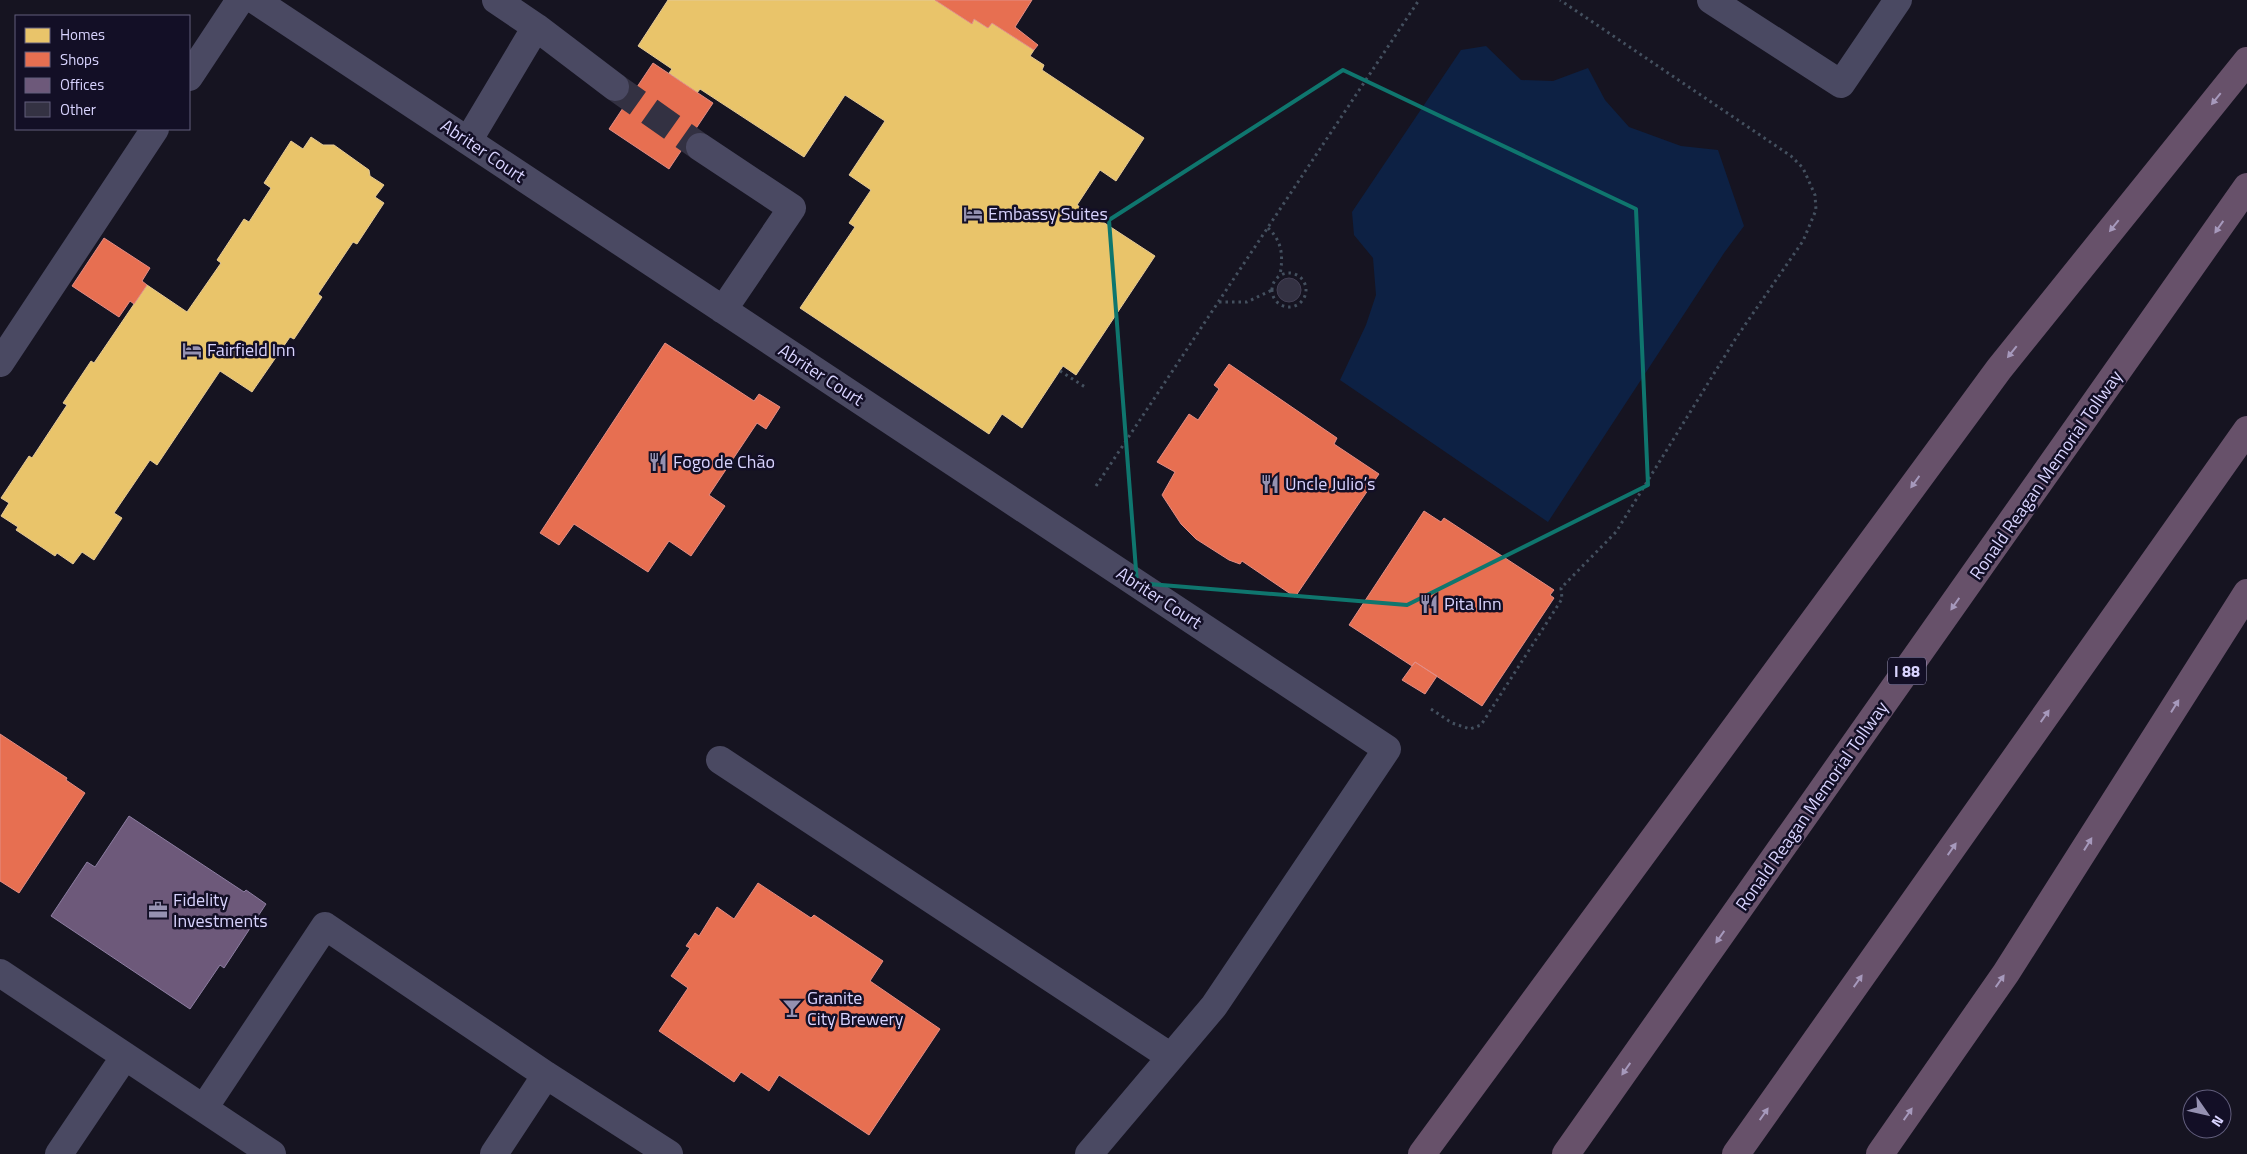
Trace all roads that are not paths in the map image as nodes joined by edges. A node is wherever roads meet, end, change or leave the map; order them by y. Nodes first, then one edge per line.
1 (240, 0) edge
2 (255, 0) edge
3 (496, 0) edge
4 (1711, 0) edge
5 (1898, 0) edge
6 (536, 27) junction
7 (2247, 61) edge
8 (190, 75) edge
9 (615, 87) tunnel mouth
10 (154, 130) edge
11 (468, 141) junction
12 (700, 146) tunnel mouth
13 (2247, 187) edge
14 (723, 310) junction
15 (0, 363) edge
16 (2247, 430) edge
17 (2247, 593) edge
18 (720, 760) dead end
19 (0, 973) edge
20 (125, 1056) junction
21 (1171, 1057) junction
22 (546, 1075) junction
23 (204, 1108) junction
24 (59, 1154) edge
25 (272, 1154) edge
26 (494, 1154) edge
27 (669, 1154) edge
28 (1089, 1154) edge
29 (1422, 1154) edge
30 (1566, 1154) edge
31 (1736, 1154) edge
32 (1880, 1154) edge

1 - 8 street
2 - 11 street, Abriter Court
3 - 6 street
4 - 5 street
6 - 9 street
6 - 11 street
7 -> 29 highway
10 - 15 street
11 - 14 street, Abriter Court
12 - 14 street
13 -> 30 highway, Ronald Reagan Memorial Tollway / I 88
14 - 21 street, Abriter Court
31 -> 16 highway
32 -> 17 highway
18 - 21 street
19 - 20 street
20 - 23 street
20 - 24 street
21 - 28 street
22 - 23 street
22 - 26 street
22 - 27 street
23 - 25 street

